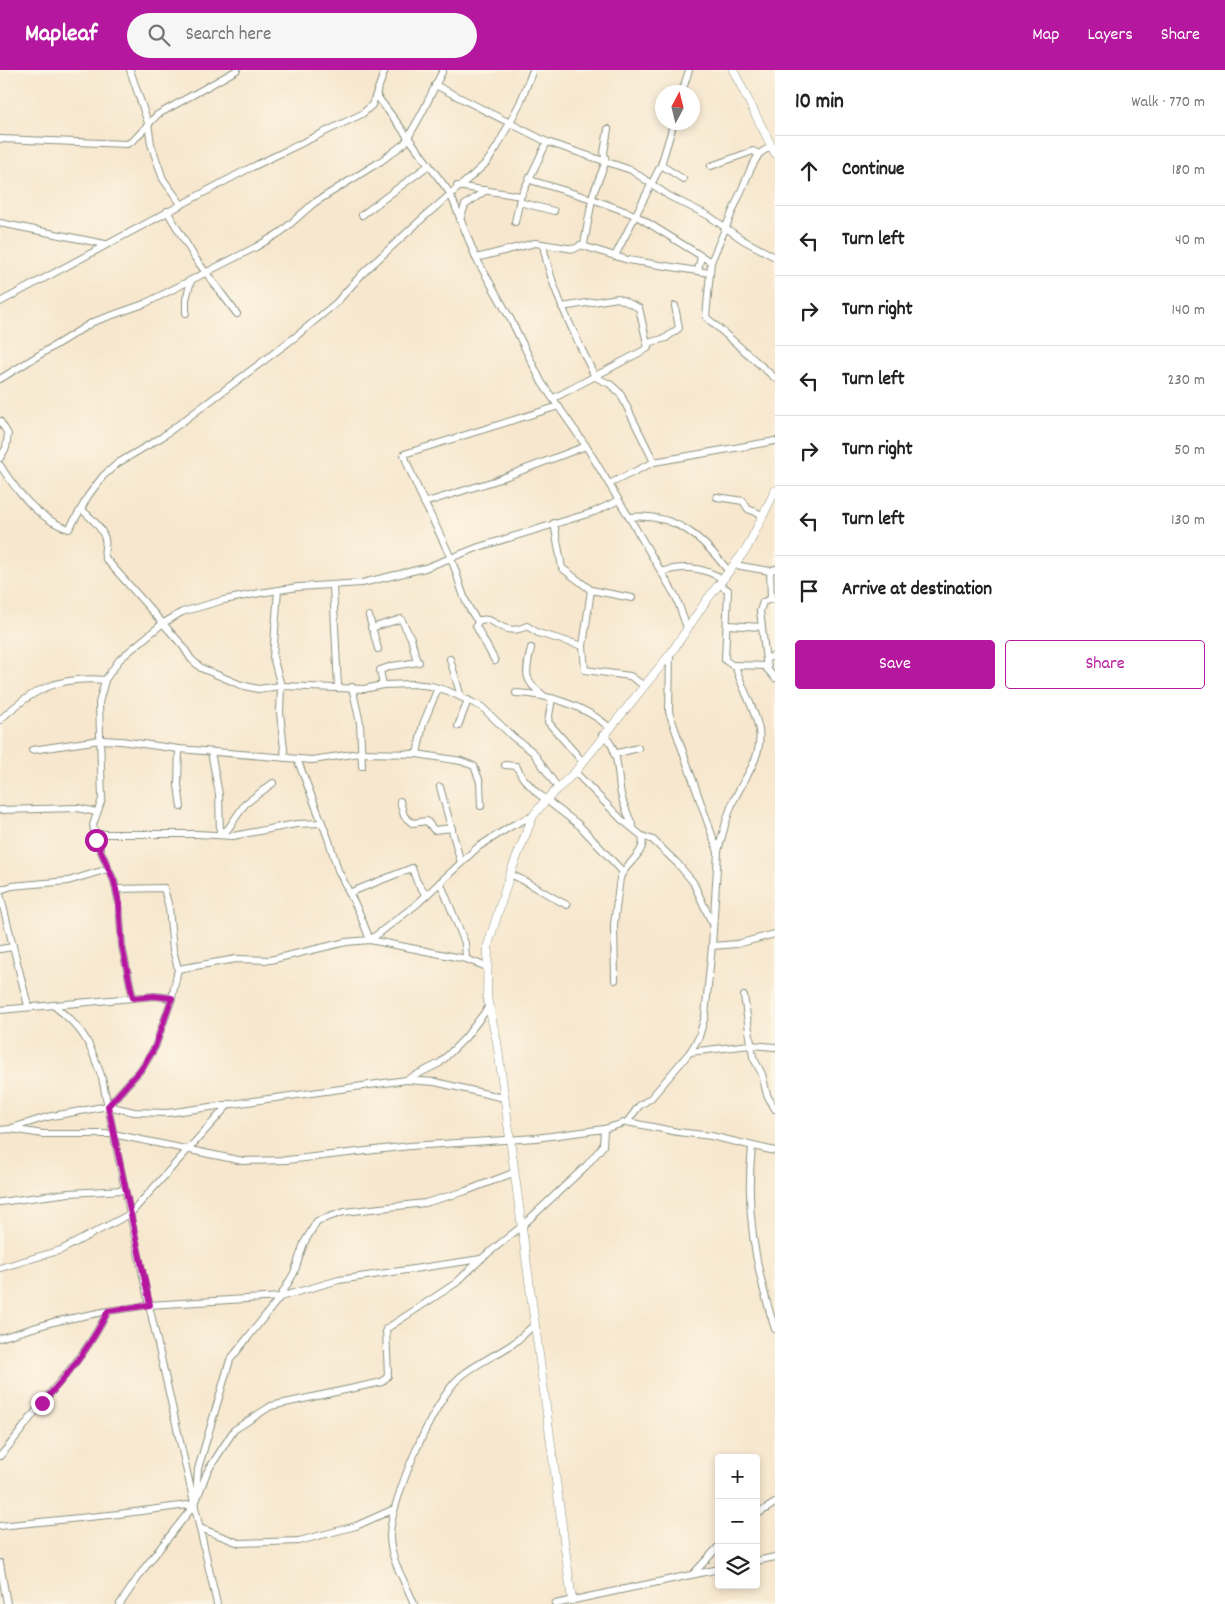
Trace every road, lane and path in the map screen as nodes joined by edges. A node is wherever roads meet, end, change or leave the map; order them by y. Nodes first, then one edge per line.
1 (130, 70) edge
2 (237, 70) edge
3 (385, 70) edge
4 (443, 70) edge
5 (533, 70) edge
6 (689, 70) edge
7 (732, 70) edge
8 (435, 85) junction
9 (684, 85) edge
10 (377, 96) junction
11 (148, 123) junction
12 (509, 123) junction
13 (608, 129) dead end
14 (672, 130) edge
15 (408, 136) junction
16 (0, 139) edge
17 (547, 142) junction
18 (773, 150) edge
19 (759, 154) junction
20 (606, 161) junction
21 (429, 165) junction
22 (661, 165) junction
23 (711, 166) dead end
24 (682, 179) dead end
25 (530, 180) junction
26 (651, 182) junction
27 (457, 186) junction
28 (486, 190) junction
29 (450, 193) junction
30 (520, 199) junction
31 (592, 199) junction
32 (181, 204) junction
33 (167, 212) junction
34 (554, 212) dead end
35 (635, 215) junction
36 (362, 216) dead end
37 (460, 221) junction
38 (515, 222) dead end
39 (0, 223) edge
40 (726, 228) junction
41 (105, 244) junction
42 (543, 244) junction
43 (580, 245) junction
44 (615, 256) junction
45 (701, 256) junction
46 (775, 257) edge
47 (476, 258) junction
48 (711, 262) junction
49 (698, 271) junction
50 (207, 272) junction
51 (710, 273) junction
52 (191, 281) junction
53 (0, 302) edge
54 (562, 306) junction
55 (675, 306) dead end
56 (186, 313) dead end
57 (237, 314) dead end
58 (648, 343) junction
59 (595, 377) junction
60 (775, 378) edge
61 (0, 379) edge
62 (554, 398) junction
63 (559, 406) junction
64 (0, 421) edge
65 (775, 441) edge
66 (586, 446) junction
67 (0, 458) edge
68 (654, 462) junction
69 (0, 465) edge
70 (608, 484) junction
71 (775, 491) edge
72 (717, 497) dead end
73 (617, 501) junction
74 (424, 503) junction
75 (81, 509) junction
76 (764, 515) junction
77 (629, 517) junction
78 (554, 523) junction
79 (451, 560) junction
80 (735, 564) junction
81 (773, 570) edge
82 (661, 572) junction
83 (729, 572) junction
84 (721, 582) junction
85 (333, 586) junction
86 (278, 590) junction
87 (591, 590) junction
88 (632, 598) dead end
89 (773, 599) edge
90 (369, 616) dead end
91 (478, 622) junction
92 (162, 624) junction
93 (728, 625) junction
94 (762, 627) junction
95 (371, 628) junction
96 (686, 628) junction
97 (583, 646) junction
98 (532, 648) dead end
99 (378, 649) dead end
100 (670, 653) junction
101 (775, 656) edge
102 (767, 658) junction
103 (450, 659) dead end
104 (495, 661) dead end
105 (735, 665) junction
106 (768, 666) junction
107 (774, 675) edge
108 (105, 680) junction
109 (383, 685) junction
110 (643, 685) junction
111 (281, 686) junction
112 (338, 687) junction
113 (352, 687) junction
114 (438, 688) junction
115 (516, 693) dead end
116 (461, 697) junction
117 (549, 698) junction
118 (468, 700) junction
119 (0, 720) edge
120 (458, 726) dead end
121 (609, 727) junction
122 (602, 736) junction
123 (100, 740) junction
124 (638, 748) dead end
125 (32, 750) dead end
126 (179, 750) junction
127 (211, 752) junction
128 (360, 753) junction
129 (417, 754) junction
130 (614, 754) junction
131 (285, 758) junction
132 (297, 759) junction
133 (582, 761) junction
134 (505, 765) dead end
135 (362, 766) dead end
136 (575, 772) junction
137 (273, 783) dead end
138 (440, 787) dead end
139 (558, 788) junction
140 (544, 800) junction
141 (400, 801) dead end
142 (181, 806) dead end
143 (481, 806) dead end
144 (0, 810) edge
145 (96, 812) junction
146 (533, 816) junction
147 (322, 823) junction
148 (452, 828) junction
149 (634, 828) junction
150 (95, 834) junction
151 (220, 835) junction
152 (642, 836) junction
153 (718, 852) junction
154 (461, 863) junction
155 (108, 869) junction
156 (622, 871) junction
157 (510, 874) junction
158 (440, 882) junction
159 (116, 889) junction
160 (0, 890) edge
161 (349, 893) junction
162 (0, 894) edge
163 (426, 895) junction
164 (567, 905) dead end
165 (713, 930) junction
166 (775, 934) edge
167 (370, 940) junction
168 (712, 946) junction
169 (13, 947) junction
170 (0, 949) edge
171 (466, 960) junction
172 (487, 967) junction
173 (178, 969) junction
174 (615, 980) dead end
175 (744, 996) dead end
176 (133, 998) junction
177 (172, 998) junction
178 (53, 1004) junction
179 (28, 1006) junction
180 (488, 1008) junction
181 (0, 1010) edge
182 (750, 1045) junction
183 (775, 1047) edge
184 (690, 1052) junction
185 (406, 1080) junction
186 (504, 1098) junction
187 (228, 1104) junction
188 (108, 1106) junction
189 (775, 1109) edge
190 (627, 1122) junction
191 (11, 1128) junction
192 (604, 1129) junction
193 (0, 1130) edge
194 (113, 1134) junction
195 (509, 1141) junction
196 (752, 1147) junction
197 (188, 1151) junction
198 (775, 1151) edge
199 (514, 1173) junction
200 (124, 1190) junction
201 (0, 1202) edge
202 (130, 1214) junction
203 (522, 1226) junction
204 (481, 1259) junction
205 (0, 1268) edge
206 (280, 1297) junction
207 (150, 1305) junction
208 (108, 1311) junction
209 (534, 1325) junction
210 (775, 1329) edge
211 (0, 1338) edge
212 (0, 1456) edge
213 (775, 1503) edge
214 (195, 1504) junction
215 (394, 1509) junction
216 (760, 1512) edge
217 (0, 1526) edge
218 (200, 1528) junction
219 (715, 1550) edge
220 (775, 1557) edge
221 (760, 1560) edge
222 (0, 1563) edge
223 (715, 1570) edge
224 (692, 1575) junction
225 (572, 1600) junction
226 (7, 1604) edge
227 (120, 1604) edge
228 (217, 1604) edge
229 (414, 1604) edge
230 (555, 1604) edge

1 - 11 street
2 - 11 street
3 - 10 street
4 - 8 street
5 - 12 street
6 - 9 street
7 - 18 main road
8 - 12 street
8 - 15 street
10 - 15 street
10 - 32 street
11 - 16 street
11 - 32 street
12 - 17 street
12 - 27 street
13 - 20 street
14 - 22 street
15 - 21 street
15 - 50 street
17 - 20 street
17 - 25 street
18 - 19 street
19 - 23 street
19 - 40 street
20 - 26 street
20 - 31 street
21 - 29 street
21 - 36 street
22 - 24 street
22 - 26 street
25 - 30 street
25 - 31 street
26 - 35 street
26 - 40 street
27 - 28 street
27 - 29 street
28 - 30 street
28 - 37 street
29 - 37 street
29 - 75 street
30 - 34 street
30 - 38 street
31 - 35 street
31 - 43 street
32 - 33 street
33 - 41 street
33 - 50 street
35 - 44 street
35 - 45 street
37 - 47 street
39 - 41 street
40 - 46 street
40 - 48 street
41 - 53 street
42 - 43 street
42 - 47 street
42 - 54 street
43 - 44 street
44 - 49 street
45 - 48 street
45 - 49 street
47 - 62 street
48 - 51 street
49 - 51 street
50 - 52 street
50 - 57 street
51 - 60 street
52 - 56 street
52 - 61 street
54 - 58 street
54 - 59 street
55 - 58 street
58 - 59 street
59 - 62 street
59 - 68 street
62 - 63 street
63 - 66 street
63 - 74 street
64 - 67 street
65 - 68 street
66 - 70 street
66 - 74 street
68 - 70 street
69 - 75 street
70 - 73 street
71 - 76 main road
72 - 76 street
73 - 77 street
73 - 78 street
74 - 79 street
75 - 92 street
76 - 80 main road
77 - 82 street
77 - 83 street
78 - 79 street
78 - 87 street
79 - 85 street
79 - 91 street
80 - 81 street
80 - 83 main road
81 - 89 street
82 - 84 street
82 - 96 street
83 - 84 main road
84 - 93 street
84 - 96 main road
85 - 86 street
85 - 112 street
86 - 92 street
86 - 111 street
87 - 88 street
87 - 97 street
89 - 94 street
90 - 95 street
91 - 97 street
91 - 104 street
92 - 108 street
92 - 111 street
93 - 94 street
93 - 105 street
94 - 102 street
95 - 99 street
95 - 109 street
96 - 100 main road
97 - 110 street
98 - 117 street
100 - 110 main road
100 - 153 street
101 - 102 street
102 - 106 street
103 - 116 street
105 - 106 street
105 - 153 street
106 - 107 street
108 - 119 street
108 - 123 street
109 - 113 street
109 - 114 street
110 - 121 main road
111 - 112 street
111 - 131 street
112 - 113 street
113 - 128 street
114 - 116 street
114 - 129 street
115 - 117 street
116 - 118 street
117 - 121 street
117 - 133 street
118 - 120 street
118 - 139 street
121 - 122 main road
122 - 130 street
122 - 133 main road
123 - 125 street
123 - 126 street
123 - 145 street
124 - 130 street
126 - 127 street
126 - 142 street
127 - 131 street
127 - 151 street
128 - 129 street
128 - 132 street
128 - 135 street
129 - 143 street
130 - 149 street
131 - 132 street
132 - 147 street
133 - 136 main road
134 - 140 street
136 - 139 main road
136 - 149 street
137 - 151 street
138 - 148 street
139 - 140 main road
140 - 146 main road
140 - 156 street
141 - 148 street
144 - 145 street
145 - 150 street
146 - 154 street
146 - 157 main road
147 - 151 street
147 - 161 street
148 - 154 street
149 - 152 street
150 - 151 street
150 - 155 street
152 - 156 street
152 - 165 street
153 - 165 street
154 - 158 street
155 - 159 street
155 - 160 street
156 - 174 street
157 - 164 street
157 - 172 main road
158 - 163 street
158 - 171 street
159 - 173 street
159 - 176 street
161 - 163 street
161 - 167 street
162 - 169 street
163 - 167 street
165 - 168 street
166 - 168 street
167 - 171 street
167 - 173 street
168 - 184 street
169 - 170 street
169 - 179 street
171 - 172 street
172 - 180 main road
173 - 177 street
175 - 182 street
176 - 177 street
176 - 178 street
177 - 188 street
178 - 179 street
178 - 188 street
179 - 181 street
180 - 185 street
180 - 186 main road
182 - 183 street
182 - 184 street
182 - 189 street
184 - 190 street
185 - 186 street
185 - 187 street
186 - 195 main road
187 - 188 street
187 - 197 street
188 - 191 street
188 - 194 street
190 - 192 street
190 - 196 street
191 - 193 street
191 - 194 street
192 - 195 street
192 - 203 street
194 - 197 street
194 - 200 street
195 - 197 street
195 - 199 main road
196 - 198 street
196 - 210 street
197 - 202 street
199 - 203 main road
199 - 206 street
200 - 201 street
200 - 202 street
202 - 205 street
202 - 207 street
203 - 204 street
203 - 209 main road
204 - 206 street
204 - 214 street
206 - 207 street
206 - 214 street
207 - 208 street
207 - 214 street
208 - 211 street
208 - 212 street
209 - 215 street
209 - 225 main road
213 - 216 street
214 - 217 street
214 - 218 street
214 - 227 street
215 - 218 street
215 - 229 street
218 - 228 street
219 - 224 street
220 - 221 street
222 - 226 street
223 - 224 street
224 - 225 street
225 - 230 street

